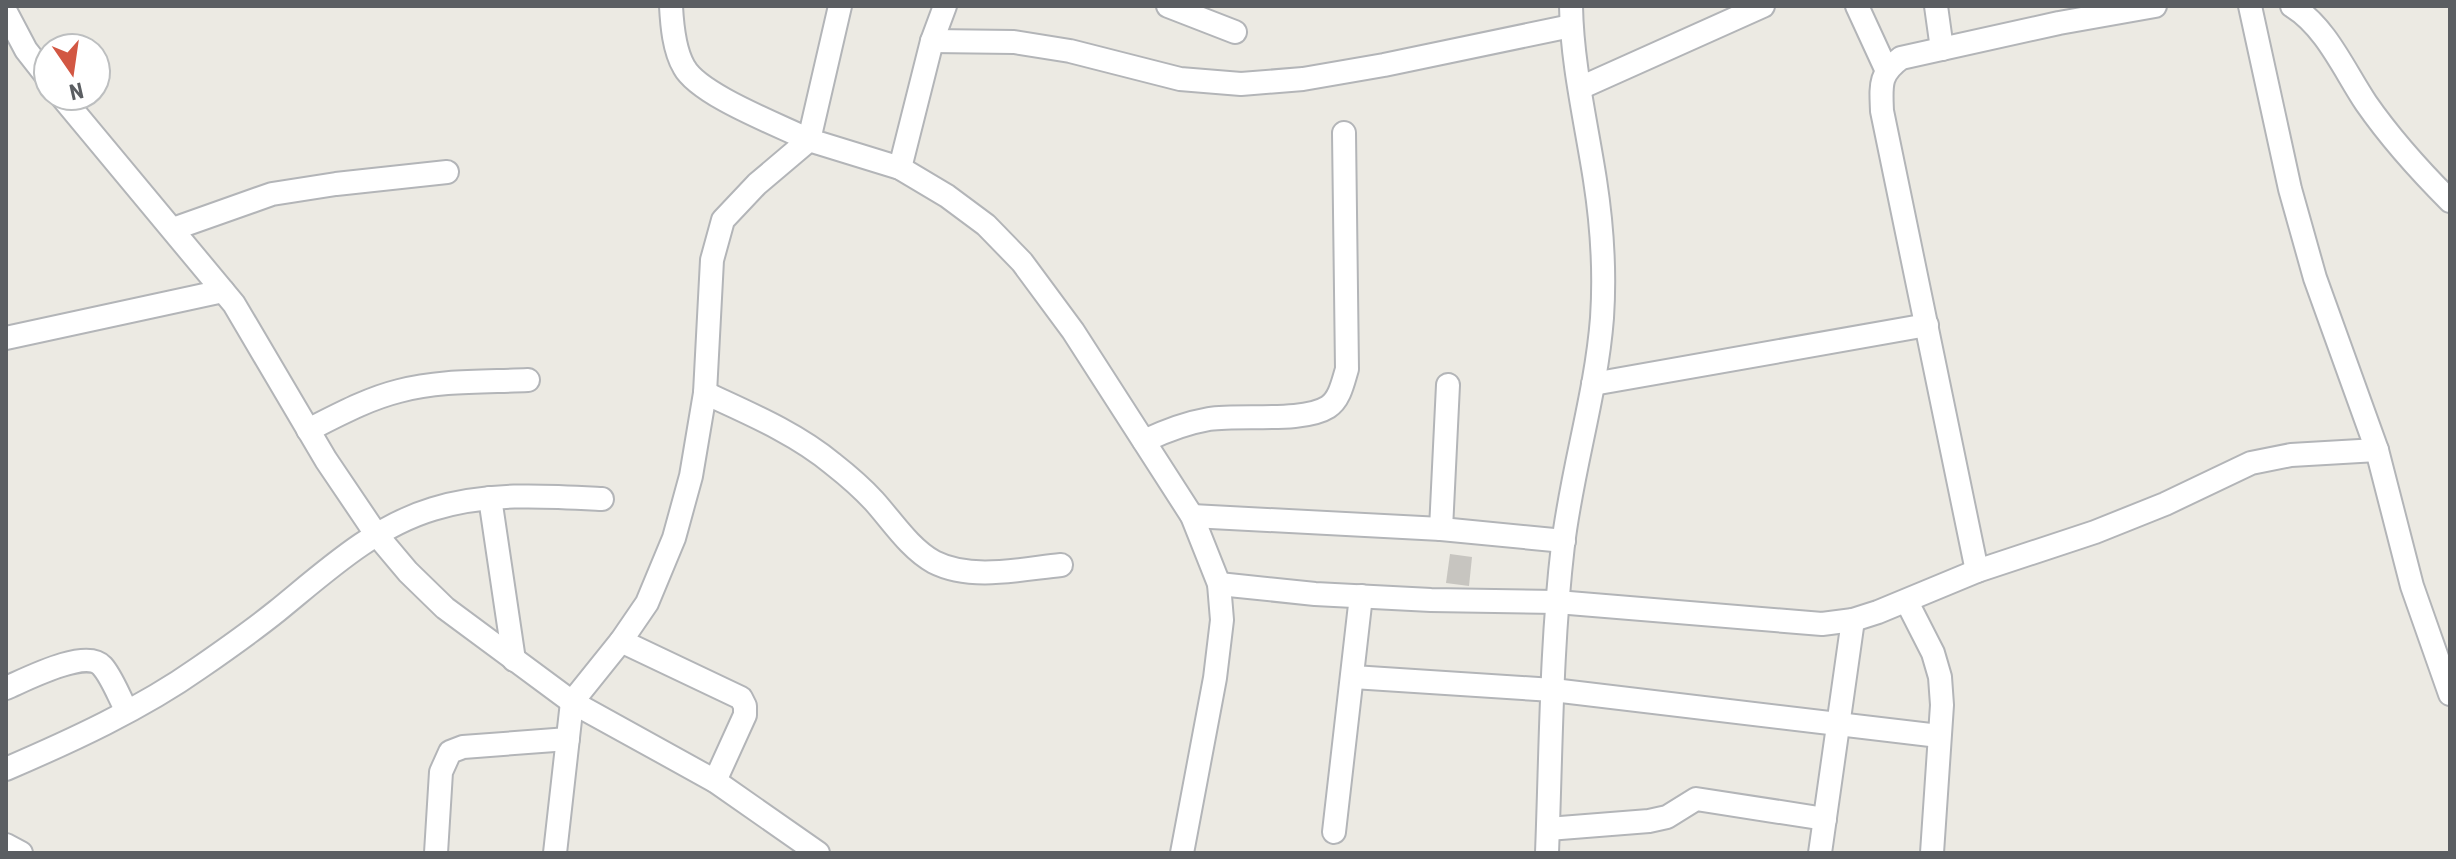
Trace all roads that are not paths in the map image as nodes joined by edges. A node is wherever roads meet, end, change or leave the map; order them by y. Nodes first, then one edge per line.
1 (671, 6) edge
2 (840, 6) edge
3 (945, 6) edge
4 (1168, 6) edge
5 (1763, 6) edge
6 (1857, 6) edge
7 (1936, 6) edge
8 (2155, 6) edge
9 (2250, 6) edge
10 (2292, 6) edge
11 (6, 12) edge
12 (1571, 16) edge
13 (1235, 32) dead end
14 (932, 41) junction
15 (1942, 49) junction
16 (32, 58) edge
17 (1886, 69) junction
18 (1580, 88) junction
19 (73, 112) edge
20 (1344, 133) dead end
21 (809, 140) junction
22 (900, 168) junction
23 (447, 172) dead end
24 (2450, 201) edge
25 (173, 229) junction
26 (223, 291) junction
27 (1927, 325) junction
28 (6, 338) edge
29 (528, 380) dead end
30 (1593, 384) junction
31 (1448, 385) dead end
32 (705, 393) junction
33 (308, 430) junction
34 (1144, 441) junction
35 (2377, 450) junction
36 (490, 498) junction
37 (602, 499) dead end
38 (1192, 516) junction
39 (1441, 529) junction
40 (376, 534) junction
41 (1564, 541) junction
42 (1061, 565) dead end
43 (1977, 571) junction
44 (1219, 584) junction
45 (1361, 596) junction
46 (1557, 602) junction
47 (1907, 602) junction
48 (1853, 620) junction
49 (621, 641) junction
50 (514, 660) junction
51 (1353, 677) junction
52 (6, 688) edge
53 (1553, 690) junction
54 (2450, 694) edge
55 (572, 702) junction
56 (127, 711) junction
57 (1840, 722) junction
58 (1939, 736) junction
59 (568, 739) junction
60 (6, 769) edge
61 (715, 781) junction
62 (1825, 819) junction
63 (1548, 829) junction
64 (1334, 832) dead end
65 (6, 845) edge
66 (21, 853) edge
67 (436, 853) edge
68 (555, 853) edge
69 (818, 853) edge
70 (1182, 853) edge
71 (1547, 853) edge
72 (1820, 853) edge
73 (1932, 853) edge

1 - 21 street
2 - 21 street
3 - 14 street
4 - 13 street
5 - 18 street
6 - 17 street
7 - 15 street
8 - 15 street
9 - 35 street
10 - 24 street
11 - 16 street
12 - 14 street
12 - 18 street
14 - 22 street
15 - 17 street
17 - 27 street
18 - 30 street
19 - 25 street
20 - 34 street
21 - 22 street
21 - 32 street
22 - 34 street
23 - 25 street
25 - 26 street
26 - 28 street
26 - 33 street
27 - 30 street
27 - 43 street
29 - 33 street
30 - 41 street
31 - 39 street
32 - 42 street
32 - 49 street
33 - 40 street
34 - 38 street
35 - 43 street
35 - 54 street
36 - 37 street
36 - 40 street
36 - 50 street
38 - 39 street
38 - 44 street
39 - 41 street
40 - 50 street
40 - 56 street
41 - 46 street
43 - 47 street
44 - 45 street
44 - 70 street
45 - 46 street
45 - 51 street
46 - 48 street
46 - 53 street
47 - 48 street
47 - 58 street
48 - 57 street
49 - 55 street
49 - 61 street
50 - 55 street
51 - 53 street
51 - 64 street
52 - 56 street
53 - 57 street
53 - 63 street
55 - 59 street
55 - 61 street
56 - 60 street
57 - 58 street
57 - 62 street
58 - 73 street
59 - 67 street
59 - 68 street
61 - 69 street
62 - 63 street
62 - 72 street
63 - 71 street
65 - 66 street

